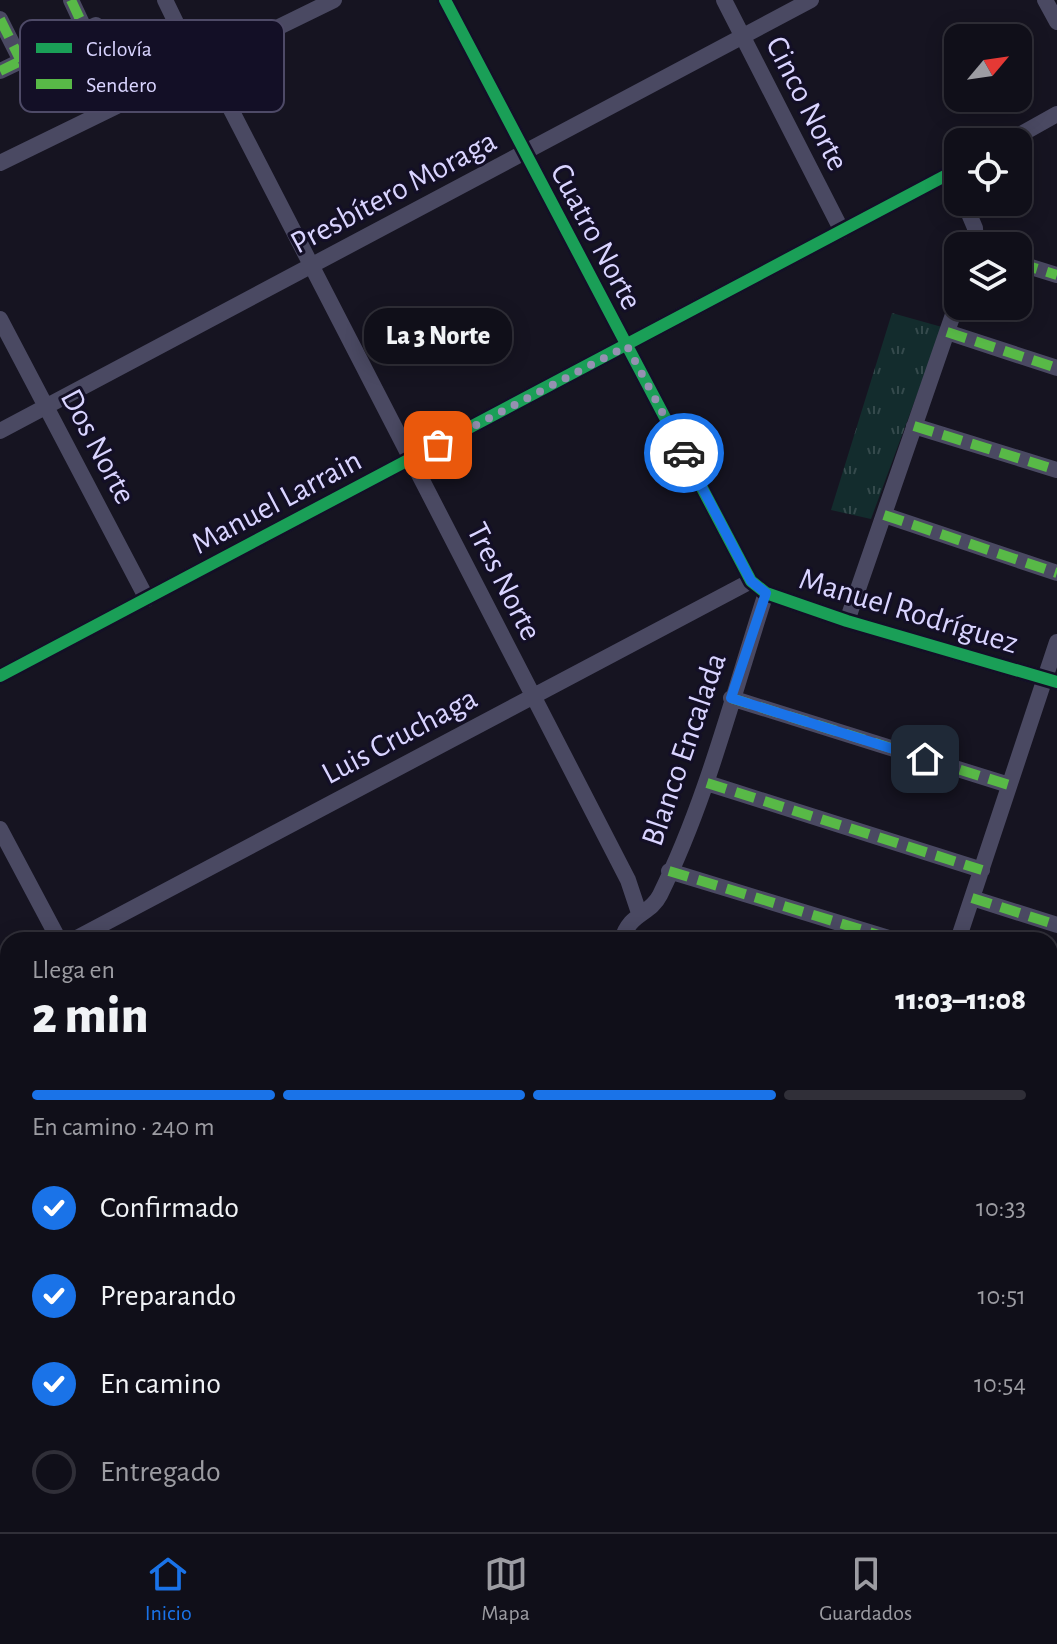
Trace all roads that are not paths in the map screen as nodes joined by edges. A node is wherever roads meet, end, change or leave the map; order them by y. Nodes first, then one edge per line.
1 (71, 0) edge
2 (165, 0) edge
3 (334, 0) edge
4 (445, 0) edge
5 (724, 0) edge
6 (811, 0) edge
7 (1045, 0) edge
8 (0, 19) edge
9 (85, 20) edge
10 (176, 20) edge
11 (1057, 22) edge
12 (284, 25) edge
13 (742, 37) junction
14 (20, 59) edge
15 (20, 61) edge
16 (0, 71) edge
17 (104, 112) edge
18 (227, 112) edge
19 (1057, 114) edge
20 (1032, 128) edge
21 (524, 154) junction
22 (0, 163) edge
23 (944, 177) edge
24 (842, 231) junction
25 (311, 264) junction
26 (1032, 267) edge
27 (1057, 275) edge
28 (0, 319) edge
29 (951, 320) edge
30 (947, 332) junction
31 (627, 346) junction
32 (1057, 368) edge
33 (47, 408) junction
34 (914, 426) junction
35 (0, 431) edge
36 (411, 459) junction
37 (1057, 470) edge
38 (884, 515) junction
39 (1057, 573) edge
40 (751, 581) junction
41 (766, 593) junction
42 (147, 599) junction
43 (847, 621) junction
44 (1057, 642) edge
45 (0, 676) edge
46 (1051, 680) edge
47 (532, 696) junction
48 (731, 698) junction
49 (707, 783) junction
50 (1009, 785) junction
51 (0, 829) edge
52 (982, 870) junction
53 (669, 871) junction
54 (972, 898) junction
55 (639, 913) junction
56 (1057, 925) edge
57 (55, 932) edge
58 (88, 932) edge
59 (625, 932) edge
60 (869, 932) edge
61 (961, 932) edge

1 - 9 street
2 - 10 street, Tres Norte
3 - 12 street
4 - 21 street, Cuatro Norte
5 - 13 street, Cinco Norte
6 - 13 street, Presbítero Moraga
7 - 11 street
8 - 14 street
13 - 21 street, Presbítero Moraga
13 - 24 street, Cinco Norte
15 - 16 street
17 - 22 street
18 - 25 street, Tres Norte
19 - 20 street
21 - 25 street, Presbítero Moraga
21 - 31 street, Cuatro Norte
23 - 24 street, Manuel Larrain
24 - 31 street, Manuel Larrain
25 - 33 street, Presbítero Moraga
25 - 36 street, Tres Norte
26 - 27 street
28 - 33 street, Dos Norte
29 - 30 street
30 - 32 street
30 - 34 street
31 - 36 street, Manuel Larrain
31 - 40 street, Cuatro Norte
33 - 35 street, Presbítero Moraga
33 - 42 street, Dos Norte
34 - 37 street
34 - 38 street
36 - 42 street, Manuel Larrain
36 - 47 street, Tres Norte
38 - 39 street
38 - 43 street
40 - 41 street, Manuel Rodríguez
40 - 47 street, Luis Cruchaga
41 - 43 street, Manuel Rodríguez
41 - 48 street, Blanco Encalada
42 - 45 street, Manuel Larrain
43 - 46 street, Manuel Rodríguez
44 - 46 street
46 - 50 street
47 - 55 street, Tres Norte
47 - 58 street, Luis Cruchaga
48 - 49 street, Blanco Encalada
48 - 50 street
49 - 52 street
49 - 53 street, Blanco Encalada
50 - 52 street
51 - 57 street
52 - 54 street
53 - 55 street, Blanco Encalada
53 - 60 street
54 - 56 street
54 - 61 street
55 - 59 street, Blanco Encalada

